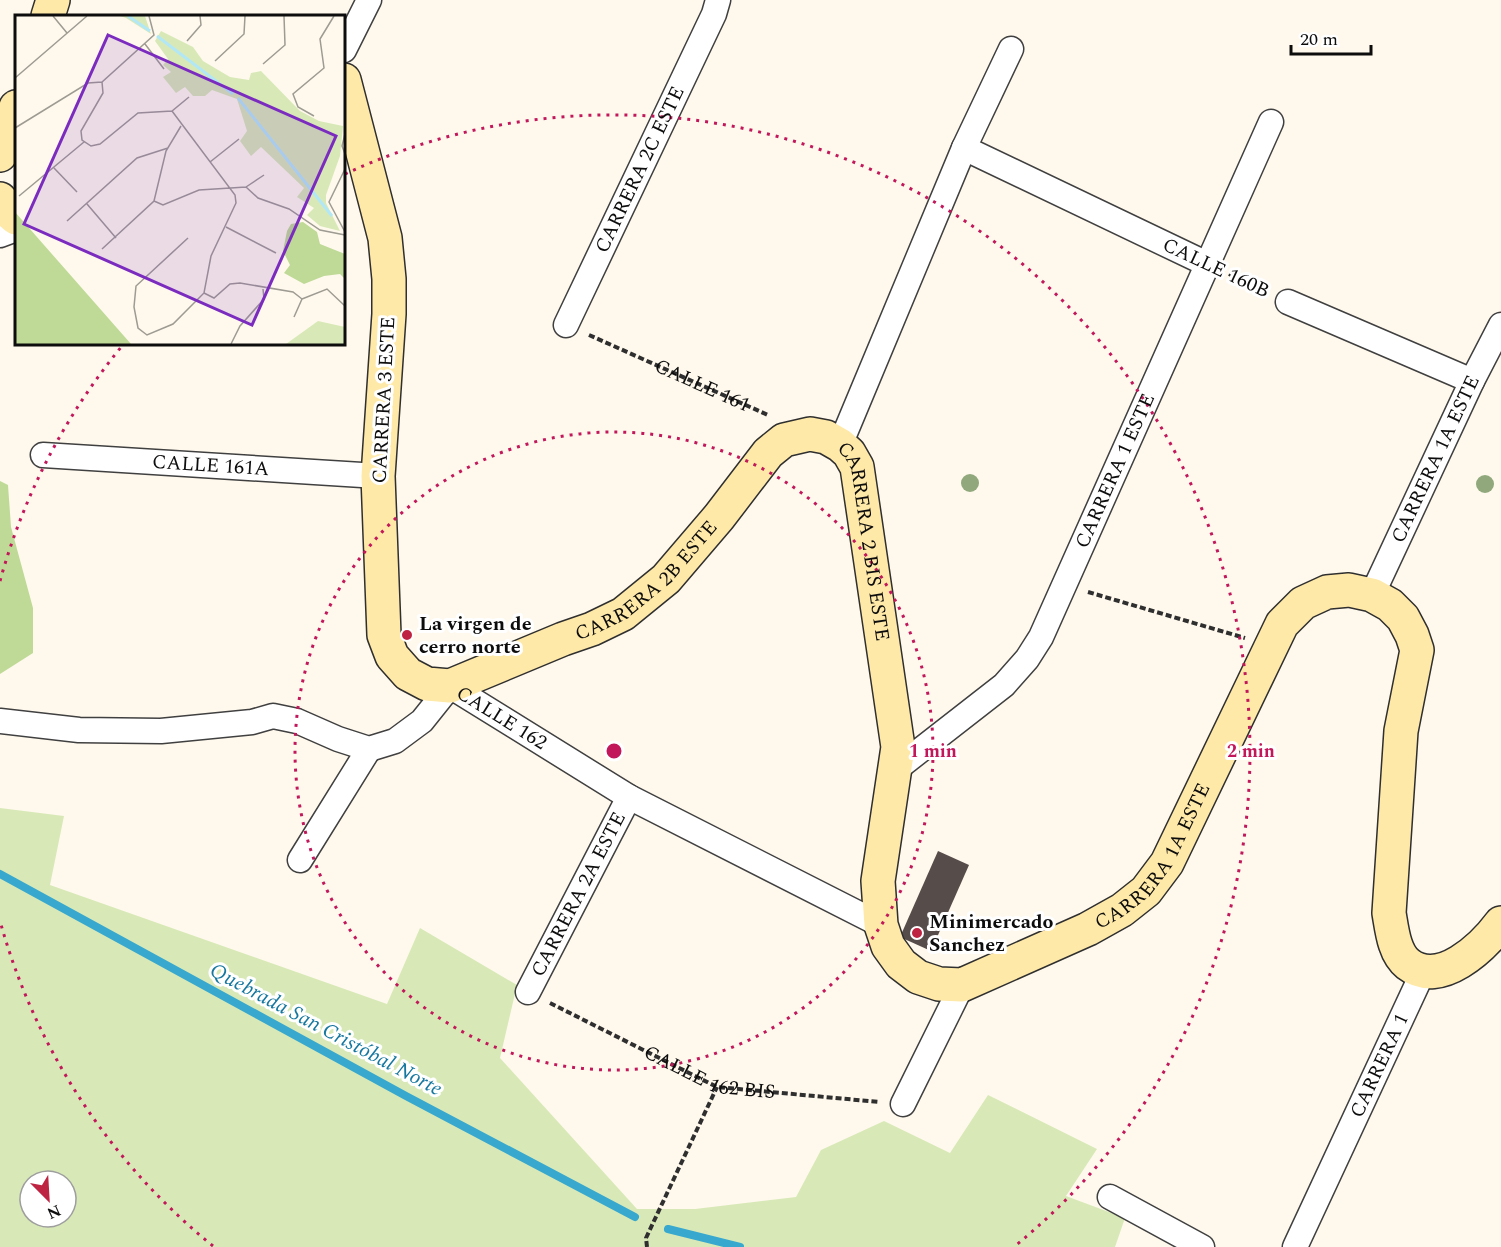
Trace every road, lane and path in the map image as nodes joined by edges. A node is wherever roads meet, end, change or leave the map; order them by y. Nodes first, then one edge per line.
1 (53, 0) edge
2 (369, 0) edge
3 (716, 7) edge
4 (48, 15) edge
5 (345, 48) edge
6 (1011, 49) dead end
7 (345, 84) edge
8 (15, 110) edge
9 (1271, 122) dead end
10 (964, 148) junction
11 (0, 155) edge
12 (0, 199) edge
13 (15, 217) edge
14 (15, 229) edge
15 (0, 235) edge
16 (1208, 264) junction
17 (1288, 302) joint
18 (566, 325) joint
19 (1501, 325) edge
20 (1472, 381) junction
21 (810, 434) junction
22 (840, 445) junction
23 (43, 455) dead end
24 (378, 476) junction
25 (1064, 585) junction
26 (1372, 596) junction
27 (1272, 646) junction
28 (450, 686) junction
29 (0, 721) edge
30 (369, 749) junction
31 (895, 770) junction
32 (629, 797) junction
33 (300, 860) dead end
34 (1501, 923) edge
35 (881, 925) junction
36 (1423, 972) junction
37 (962, 985) junction
38 (528, 992) joint
39 (717, 1087) junction
40 (903, 1104) joint
41 (1110, 1197) dead end
42 (647, 1247) edge
43 (1202, 1247) edge
44 (1295, 1247) edge

1 - 4 street
2 - 5 street
3 - 18 street, CARRERA 2C ESTE
6 - 10 street, CARRERA 2 BIS ESTE
7 - 24 street, CARRERA 3 ESTE
8 - 11 street
9 - 16 street, CARRERA 1 ESTE
10 - 16 street, CALLE 160B
10 - 22 street, CARRERA 2 BIS ESTE
12 - 13 street
14 - 15 street
16 - 17 path, CALLE 160B
16 - 25 street, CARRERA 1 ESTE
17 - 20 street, CALLE 160B
18 - 21 path, CALLE 161
19 - 20 street, CARRERA 1A ESTE
20 - 26 street, CARRERA 1A ESTE
21 - 22 street
21 - 28 street, CARRERA 2B ESTE
22 - 31 street, CARRERA 2 BIS ESTE
23 - 24 street, CALLE 161A
24 - 28 street, CARRERA 3 ESTE
25 - 27 path
25 - 31 street, CARRERA 1 ESTE
26 - 27 street, CARRERA 1A ESTE
26 - 36 street, CARRERA 1A ESTE
27 - 37 street, CARRERA 1A ESTE
28 - 30 street, CALLE 162
28 - 32 street, CALLE 162
29 - 30 street
30 - 33 street
31 - 35 street, CARRERA 2 BIS ESTE
32 - 35 street, CALLE 162
32 - 38 street, CARRERA 2A ESTE
34 - 36 street
35 - 37 street
36 - 44 street, CARRERA 1
37 - 40 street
38 - 39 path, CALLE 162 BIS
39 - 40 path, CALLE 162 BIS
39 - 42 path
41 - 43 street

